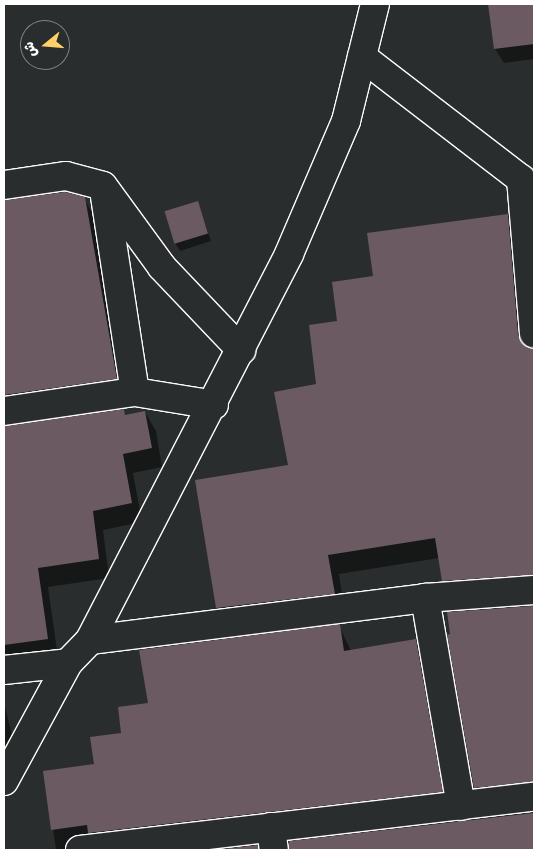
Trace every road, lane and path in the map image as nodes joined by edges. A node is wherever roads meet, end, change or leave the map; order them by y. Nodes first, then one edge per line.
1 (375, 4) edge
2 (362, 57) junction
3 (4, 185) edge
4 (103, 186) junction
5 (534, 333) edge
6 (241, 350) junction
7 (135, 392) junction
8 (214, 405) junction
9 (4, 412) edge
10 (534, 590) edge
11 (425, 598) junction
12 (90, 640) junction
13 (68, 663) junction
14 (4, 670) edge
15 (4, 781) edge
16 (534, 797) edge
17 (461, 806) junction
18 (272, 838) edge
19 (80, 850) edge

1 - 2 street
2 - 5 street
2 - 6 street
3 - 4 street
4 - 6 street
4 - 7 street
6 - 8 street
7 - 8 street
7 - 9 street
8 - 12 street
10 - 11 street
11 - 12 street
11 - 17 street
12 - 13 street
13 - 14 street
13 - 15 street
16 - 17 street
17 - 18 street
18 - 19 street

